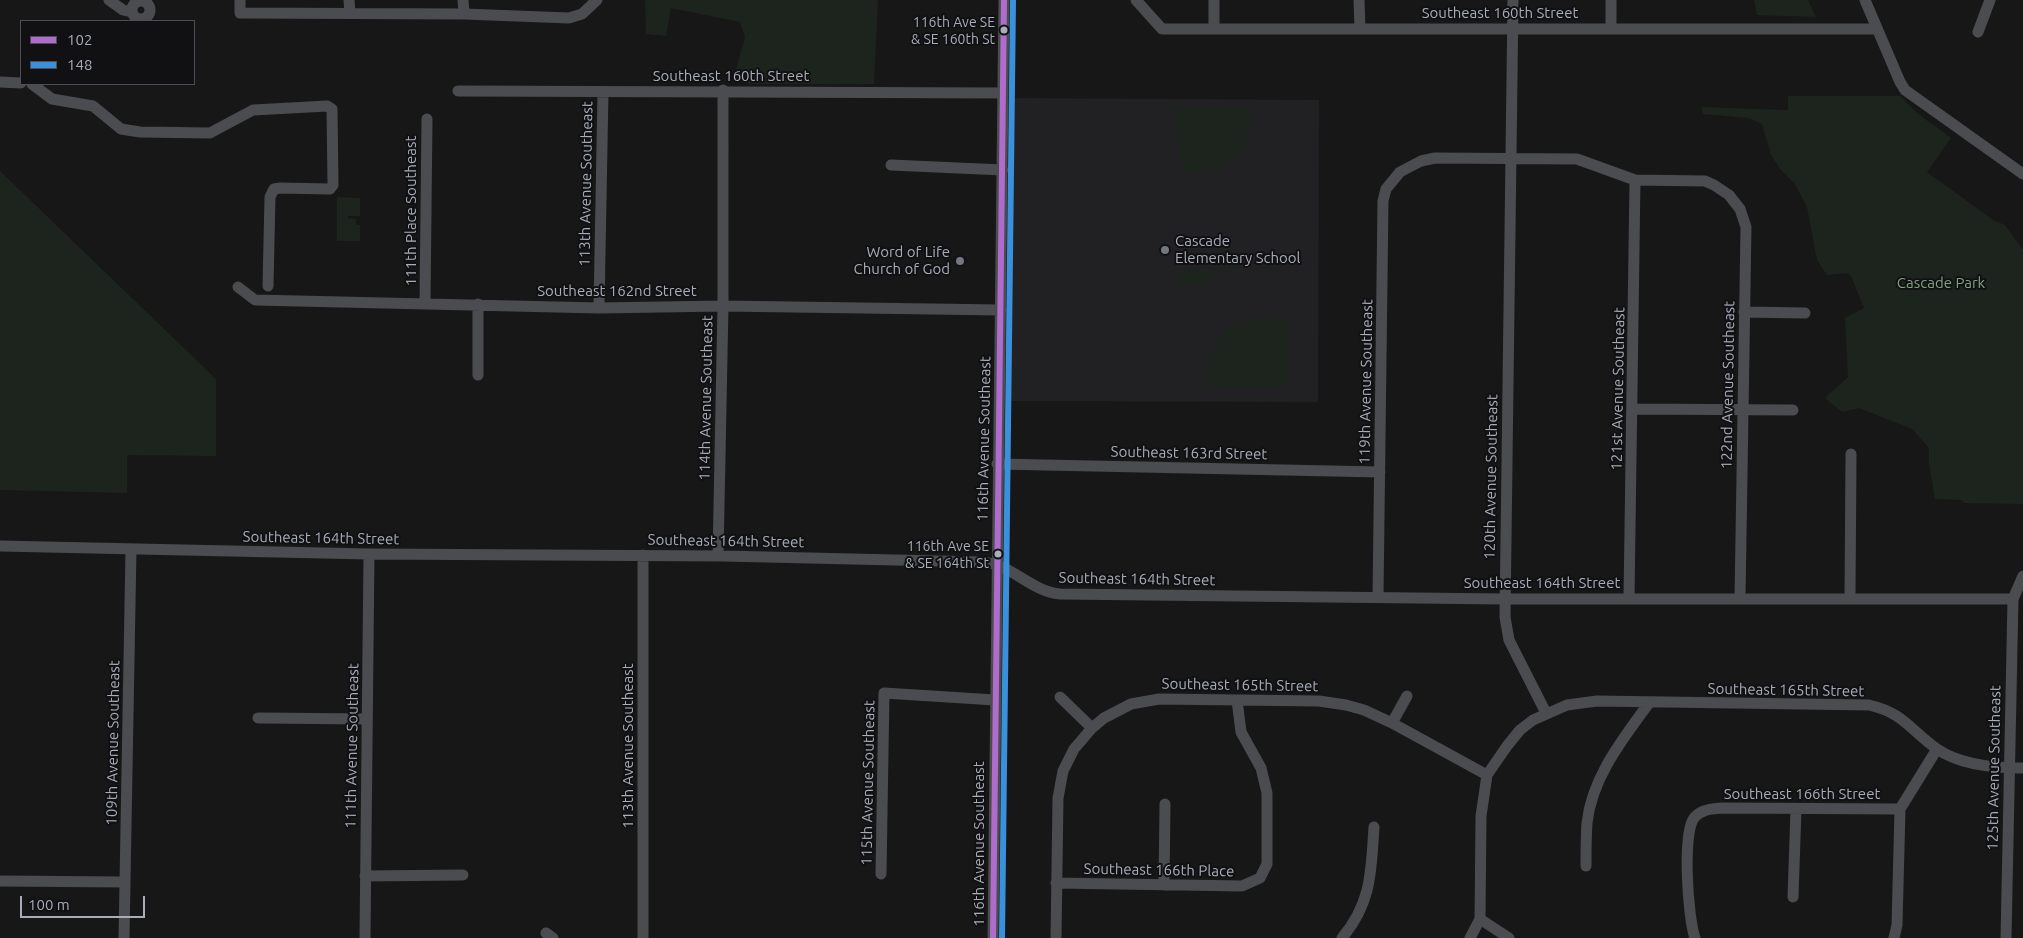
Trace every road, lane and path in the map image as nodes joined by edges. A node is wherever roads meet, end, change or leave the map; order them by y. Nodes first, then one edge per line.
1 (109, 0) edge
2 (240, 0) edge
3 (349, 0) edge
4 (463, 0) edge
5 (1004, 0) edge
6 (1136, 0) edge
7 (1214, 0) edge
8 (1359, 0) edge
9 (1513, 0) edge
10 (1611, 0) edge
11 (1866, 0) edge
12 (1990, 0) edge
13 (596, 2) edge
14 (132, 12) dead end
15 (350, 13) junction
16 (464, 14) junction
17 (1360, 28) junction
18 (1512, 28) junction
19 (1611, 28) junction
20 (1214, 29) junction
21 (1877, 29) junction
22 (1978, 32) dead end
23 (0, 82) edge
24 (20, 83) edge
25 (33, 85) edge
26 (722, 90) junction
27 (458, 91) dead end
28 (603, 92) junction
29 (1003, 93) junction
30 (427, 119) dead end
31 (1512, 158) junction
32 (891, 165) dead end
33 (1003, 170) junction
34 (2023, 174) edge
35 (1635, 180) junction
36 (268, 286) dead end
37 (238, 287) dead end
38 (425, 303) junction
39 (478, 304) junction
40 (723, 306) junction
41 (600, 308) junction
42 (1001, 310) junction
43 (1744, 312) junction
44 (1804, 313) dead end
45 (478, 375) dead end
46 (1633, 409) junction
47 (1743, 410) junction
48 (1793, 410) dead end
49 (1851, 454) dead end
50 (998, 464) junction
51 (1380, 472) junction
52 (0, 546) edge
53 (131, 549) junction
54 (369, 554) junction
55 (643, 555) junction
56 (718, 556) junction
57 (997, 564) junction
58 (2023, 576) edge
59 (1378, 597) junction
60 (1629, 598) junction
61 (1740, 598) junction
62 (1850, 598) junction
63 (1504, 599) junction
64 (2013, 599) junction
65 (1407, 696) dead end
66 (1060, 697) dead end
67 (995, 700) junction
68 (1237, 700) junction
69 (1649, 703) junction
70 (1546, 713) junction
71 (258, 718) dead end
72 (367, 719) junction
73 (1392, 723) junction
74 (1092, 728) junction
75 (1937, 749) junction
76 (2009, 768) junction
77 (2023, 768) edge
78 (1487, 776) junction
79 (1165, 804) dead end
80 (1796, 809) junction
81 (1900, 809) junction
82 (1374, 827) dead end
83 (1586, 866) dead end
84 (881, 874) dead end
85 (463, 875) dead end
86 (366, 876) junction
87 (0, 882) edge
88 (125, 882) junction
89 (1056, 884) junction
90 (1164, 885) junction
91 (1793, 897) dead end
92 (1480, 919) junction
93 (124, 938) edge
94 (365, 938) edge
95 (643, 938) edge
96 (993, 938) edge
97 (1056, 938) edge
98 (1342, 938) edge
99 (1470, 938) edge
100 (1509, 938) edge
101 (1695, 938) edge
102 (1894, 938) edge
103 (2006, 938) edge

1 - 14 street
2 - 15 street
3 - 15 street
4 - 16 street
5 - 29 street, 116th Avenue Southeast
6 - 20 street, Southeast 160th Street
7 - 20 street
8 - 17 street
9 - 18 street, 120th Avenue Southeast
10 - 19 street
11 - 21 street
12 - 22 street
13 - 16 street
15 - 16 street
17 - 18 street, Southeast 160th Street
17 - 20 street, Southeast 160th Street
18 - 19 street, Southeast 160th Street
18 - 31 street, 120th Avenue Southeast
19 - 21 street, Southeast 160th Street
21 - 34 street
23 - 24 street
25 - 36 street
26 - 28 street, Southeast 160th Street
26 - 29 street, Southeast 160th Street
26 - 40 street, 114th Avenue Southeast
27 - 28 street, Southeast 160th Street
28 - 41 street, 113th Avenue Southeast
29 - 33 street, 116th Avenue Southeast
30 - 38 street, 111th Place Southeast
31 - 35 street
31 - 51 street, 119th Avenue Southeast
31 - 63 street, 120th Avenue Southeast
32 - 33 street
33 - 42 street, 116th Avenue Southeast
35 - 43 street, 122nd Avenue Southeast
35 - 46 street, 121st Avenue Southeast
37 - 38 street, Southeast 162nd Street
38 - 39 street, Southeast 162nd Street
39 - 41 street, Southeast 162nd Street
39 - 45 street
40 - 41 street, Southeast 162nd Street
40 - 42 street, Southeast 162nd Street
40 - 56 street, 114th Avenue Southeast
42 - 50 street, 116th Avenue Southeast
43 - 44 street
43 - 47 street, 122nd Avenue Southeast
46 - 47 street
46 - 60 street, 121st Avenue Southeast
47 - 48 street
47 - 61 street, 122nd Avenue Southeast
49 - 62 street
50 - 51 street, Southeast 163rd Street
50 - 57 street, 116th Avenue Southeast
51 - 59 street, 119th Avenue Southeast
52 - 53 street, Southeast 164th Street
53 - 54 street, Southeast 164th Street
53 - 88 street, 109th Avenue Southeast
54 - 55 street, Southeast 164th Street
54 - 72 street, 111th Avenue Southeast
55 - 56 street, Southeast 164th Street
55 - 95 street, 113th Avenue Southeast
56 - 57 street, Southeast 164th Street
57 - 59 street, Southeast 164th Street
57 - 67 street, 116th Avenue Southeast
58 - 64 street
59 - 63 street, Southeast 164th Street
60 - 61 street, Southeast 164th Street
60 - 63 street, Southeast 164th Street
61 - 62 street, Southeast 164th Street
62 - 64 street, Southeast 164th Street
63 - 70 street, 120th Avenue Southeast
64 - 76 street, 125th Avenue Southeast
65 - 73 street
66 - 74 street
67 - 84 street, 115th Avenue Southeast
67 - 96 street, 116th Avenue Southeast
68 - 73 street, Southeast 165th Street
68 - 74 street, Southeast 165th Street
68 - 90 street, Southeast 166th Place
69 - 70 street, Southeast 165th Street
69 - 75 street, Southeast 165th Street
69 - 83 street
70 - 78 street
71 - 72 street
72 - 86 street, 111th Avenue Southeast
73 - 78 street, Southeast 165th Street
74 - 89 street, Southeast 165th Street
75 - 76 street, Southeast 165th Street
75 - 81 street
76 - 77 street
76 - 103 street, 125th Avenue Southeast
78 - 92 street
79 - 90 street
80 - 81 street, Southeast 166th Street
80 - 91 street
80 - 101 street, Southeast 166th Street
81 - 102 street
82 - 98 street
85 - 86 street
86 - 94 street, 111th Avenue Southeast
87 - 88 street
88 - 93 street, 109th Avenue Southeast
89 - 90 street, Southeast 166th Place
89 - 97 street, Southeast 165th Street
92 - 99 street
92 - 100 street

